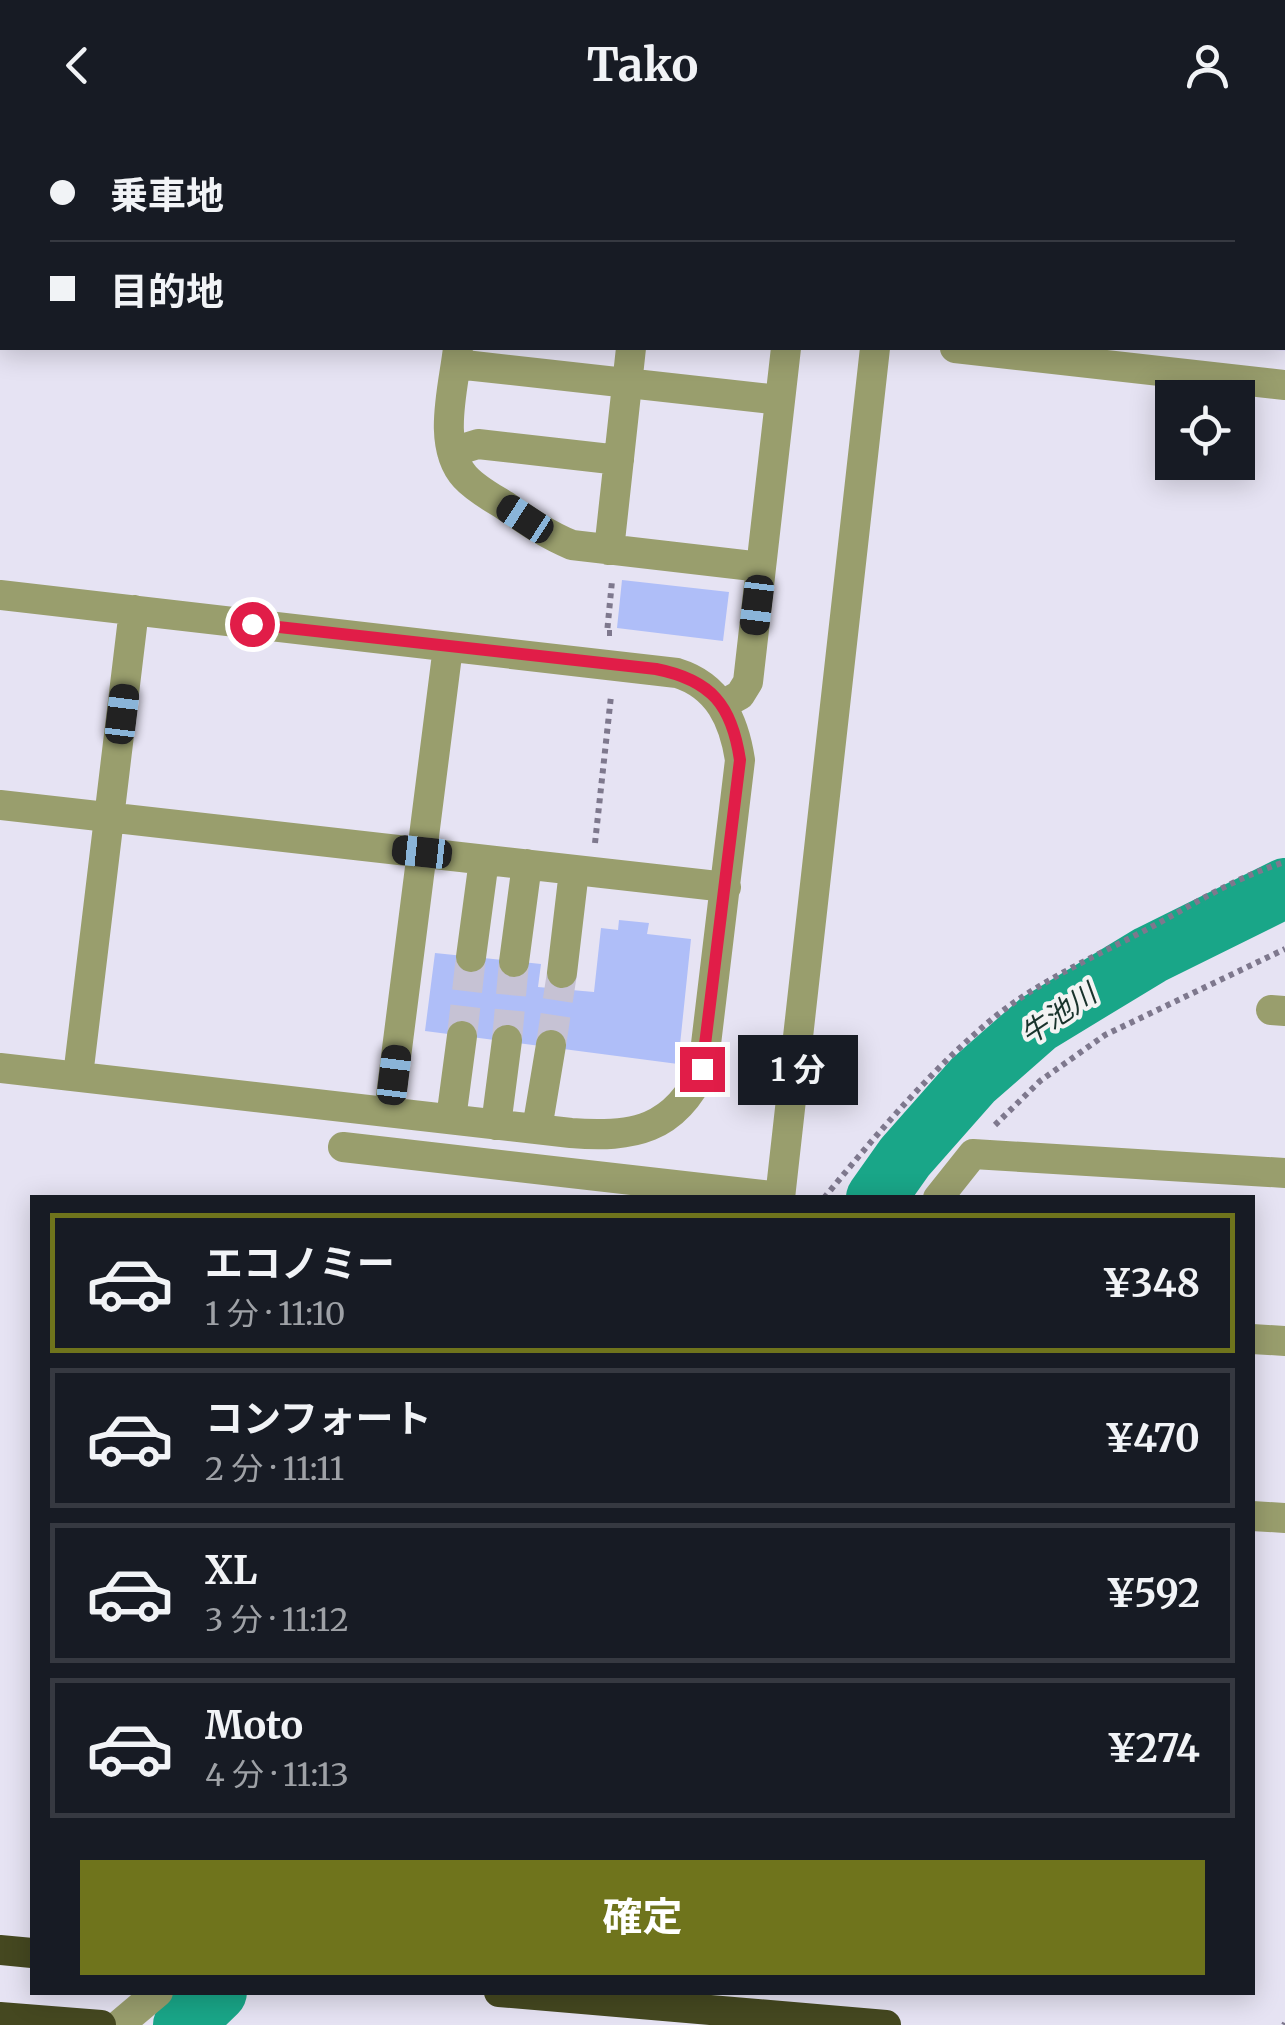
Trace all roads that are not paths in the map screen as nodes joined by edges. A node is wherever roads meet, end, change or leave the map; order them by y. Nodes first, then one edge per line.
1 (631, 350) edge
2 (786, 350) edge
3 (875, 350) edge
4 (973, 350) edge
5 (457, 356) edge
6 (627, 383) junction
7 (1285, 385) edge
8 (780, 400) junction
9 (452, 452) junction
10 (619, 460) junction
11 (611, 566) junction
12 (761, 567) junction
13 (0, 595) edge
14 (134, 610) junction
15 (448, 647) junction
16 (722, 704) junction
17 (0, 805) edge
18 (109, 817) junction
19 (422, 852) junction
20 (484, 860) junction
21 (527, 864) junction
22 (574, 871) junction
23 (726, 887) junction
24 (471, 957) tunnel mouth
25 (514, 962) tunnel mouth
26 (562, 974) tunnel mouth
27 (462, 1036) tunnel mouth
28 (507, 1040) tunnel mouth
29 (551, 1045) tunnel mouth
30 (0, 1068) edge
31 (78, 1076) junction
32 (389, 1112) junction
33 (451, 1120) junction
34 (496, 1124) junction
35 (537, 1129) junction
36 (343, 1148) dead end
37 (1285, 1173) edge
38 (762, 1195) edge
39 (780, 1195) edge
40 (940, 1195) edge
41 (1255, 1339) edge
42 (1285, 1341) edge
43 (1255, 1516) edge
44 (1285, 1518) edge
45 (0, 1950) edge
46 (30, 1952) edge
47 (154, 1995) edge
48 (534, 1995) edge
49 (0, 2016) edge
50 (101, 2025) edge
51 (118, 2025) edge
52 (886, 2025) edge

1 - 6 street
2 - 8 street
3 - 39 street
4 - 7 street
5 - 6 street
5 - 9 street
6 - 8 street
6 - 10 street
8 - 12 street
9 - 10 street
9 - 11 street
10 - 11 street
11 - 12 street
12 - 16 street
13 - 14 street
14 - 15 street
14 - 18 street
15 - 16 street
15 - 19 street
16 - 23 street
17 - 18 street
18 - 19 street
18 - 31 street
19 - 20 street
19 - 32 street
20 - 21 street
20 - 24 street
21 - 22 street
21 - 25 street
22 - 23 street
22 - 26 street
23 - 35 street
27 - 33 street
28 - 34 street
29 - 35 street
30 - 31 street
31 - 32 street
32 - 33 street
33 - 34 street
34 - 35 street
36 - 38 street
37 - 40 street
41 - 42 street
43 - 44 street
45 - 46 highway
47 - 51 street
48 - 52 highway
49 - 50 highway

